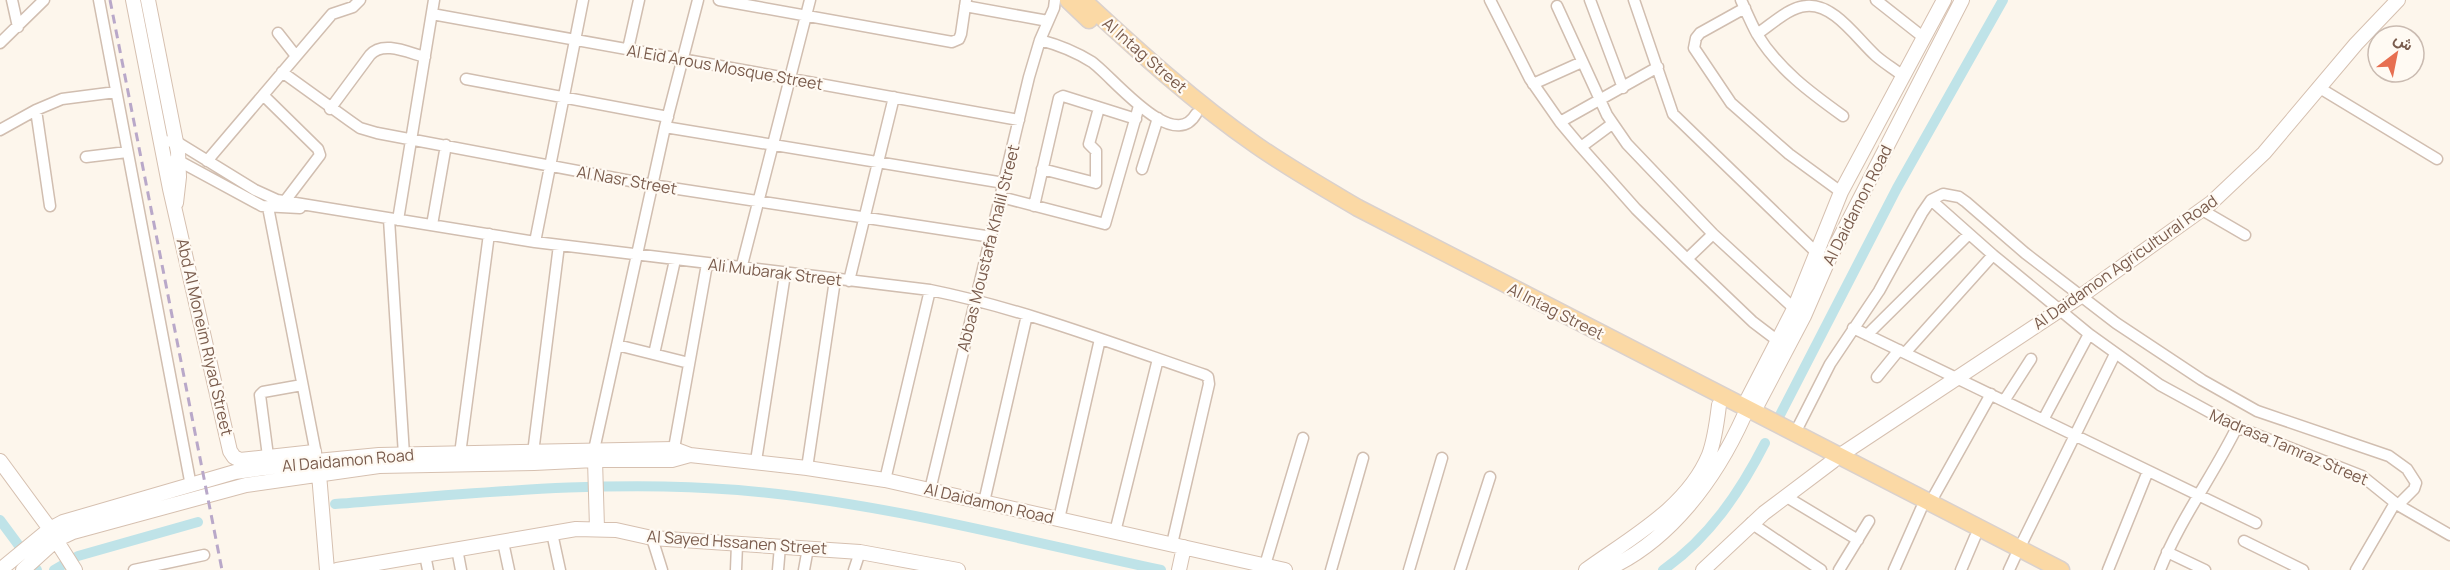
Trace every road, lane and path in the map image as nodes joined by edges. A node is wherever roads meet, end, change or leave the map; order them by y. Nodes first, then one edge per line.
1 (12, 0) edge
2 (44, 0) edge
3 (99, 0) edge
4 (133, 0) edge
5 (148, 0) edge
6 (360, 0) edge
7 (434, 0) edge
8 (583, 0) edge
9 (639, 0) edge
10 (698, 0) edge
11 (719, 0) edge
12 (810, 0) edge
13 (1083, 0) edge
14 (1490, 0) edge
15 (1590, 0) edge
16 (1634, 0) edge
17 (1876, 0) edge
18 (1944, 0) edge
19 (1962, 0) edge
20 (2398, 0) edge
21 (1060, 2) edge
22 (966, 3) edge
23 (1743, 4) edge
24 (1557, 6) dead end
25 (432, 14) junction
26 (806, 17) junction
27 (1048, 21) junction
28 (18, 27) junction
29 (278, 33) dead end
30 (1757, 34) junction
31 (1923, 37) junction
32 (575, 40) junction
33 (1040, 40) junction
34 (0, 43) edge
35 (628, 49) junction
36 (296, 56) junction
37 (425, 57) junction
38 (681, 59) junction
39 (1582, 62) junction
40 (1658, 67) junction
41 (282, 72) junction
42 (1903, 76) junction
43 (790, 78) junction
44 (466, 79) dead end
45 (1533, 84) junction
46 (1623, 87) junction
47 (2318, 87) junction
48 (116, 92) junction
49 (263, 95) junction
50 (564, 97) junction
51 (894, 98) junction
52 (1600, 99) junction
53 (1139, 106) junction
54 (1099, 108) junction
55 (330, 109) junction
56 (36, 110) junction
57 (1196, 114) junction
58 (1843, 117) dead end
59 (1158, 118) junction
60 (1136, 119) junction
61 (1019, 120) junction
62 (666, 122) junction
63 (1560, 122) junction
64 (1612, 124) junction
65 (0, 130) edge
66 (412, 138) junction
67 (162, 141) junction
68 (177, 142) junction
69 (446, 145) junction
70 (773, 145) junction
71 (1581, 147) junction
72 (128, 152) junction
73 (86, 156) dead end
74 (2437, 159) dead end
75 (164, 160) junction
76 (179, 161) junction
77 (207, 161) junction
78 (878, 162) junction
79 (550, 166) junction
80 (1042, 169) junction
81 (1142, 170) dead end
82 (1004, 183) junction
83 (652, 185) junction
84 (1841, 192) junction
85 (1001, 197) junction
86 (1931, 200) junction
87 (285, 201) junction
88 (758, 201) junction
89 (175, 205) junction
90 (50, 206) dead end
91 (1034, 206) junction
92 (268, 207) junction
93 (324, 208) junction
94 (2202, 210) junction
95 (865, 218) junction
96 (393, 219) junction
97 (432, 225) junction
98 (489, 234) junction
99 (1713, 234) junction
100 (1968, 235) junction
101 (2244, 235) dead end
102 (992, 237) junction
103 (1404, 239) junction
104 (535, 242) junction
105 (559, 245) junction
106 (637, 255) junction
107 (1993, 255) junction
108 (1822, 258) junction
109 (675, 260) junction
110 (1687, 260) junction
111 (707, 264) junction
112 (741, 268) junction
113 (785, 274) junction
114 (835, 280) junction
115 (849, 281) junction
116 (930, 290) junction
117 (976, 300) junction
118 (2070, 303) junction
119 (1799, 312) junction
120 (1027, 315) junction
121 (1853, 328) junction
122 (1867, 334) junction
123 (2089, 334) junction
124 (1100, 339) junction
125 (1783, 344) junction
126 (617, 345) junction
127 (1902, 351) junction
128 (654, 354) junction
129 (2115, 354) junction
130 (1158, 359) junction
131 (2031, 359) dead end
132 (689, 363) junction
133 (1877, 377) dead end
134 (1956, 378) junction
135 (303, 385) junction
136 (1991, 394) junction
137 (2004, 401) junction
138 (1719, 405) junction
139 (1747, 411) junction
140 (2043, 420) junction
141 (2237, 428) junction
142 (1795, 433) junction
143 (2074, 435) junction
144 (1303, 438) dead end
145 (533, 453) junction
146 (460, 454) junction
147 (405, 455) junction
148 (673, 455) junction
149 (268, 456) junction
150 (1363, 458) dead end
151 (1442, 458) dead end
152 (594, 459) junction
153 (1836, 459) junction
154 (379, 460) junction
155 (0, 461) edge
156 (317, 462) junction
157 (756, 462) junction
158 (807, 468) junction
159 (2148, 471) junction
160 (1490, 477) dead end
161 (885, 480) junction
162 (191, 486) junction
163 (930, 490) junction
164 (2198, 495) junction
165 (1785, 496) junction
166 (984, 502) junction
167 (2400, 502) junction
168 (1926, 506) junction
169 (131, 509) junction
170 (1677, 510) junction
171 (1059, 519) junction
172 (1869, 521) dead end
173 (1751, 523) junction
174 (2256, 523) dead end
175 (597, 528) junction
176 (1115, 532) junction
177 (552, 533) junction
178 (2450, 535) edge
179 (1976, 537) junction
180 (652, 538) junction
181 (1858, 540) junction
182 (51, 541) junction
183 (2244, 541) dead end
184 (503, 542) junction
185 (737, 544) junction
186 (780, 546) junction
187 (1178, 546) junction
188 (808, 548) junction
189 (457, 549) junction
190 (860, 552) junction
191 (2167, 552) junction
192 (204, 555) dead end
193 (425, 555) junction
194 (2014, 559) edge
195 (902, 565) edge
196 (1265, 565) junction
197 (3, 567) edge
198 (377, 567) edge
199 (23, 570) edge
200 (75, 570) edge
201 (134, 570) edge
202 (327, 570) edge
203 (337, 570) edge
204 (428, 570) edge
205 (461, 570) edge
206 (509, 570) edge
207 (560, 570) edge
208 (662, 570) edge
209 (736, 570) edge
210 (778, 570) edge
211 (804, 570) edge
212 (854, 570) edge
213 (956, 570) edge
214 (1179, 570) edge
215 (1285, 570) edge
216 (1331, 570) edge
217 (1409, 570) edge
218 (1460, 570) edge
219 (1586, 570) edge
220 (1605, 570) edge
221 (1703, 570) edge
222 (1821, 570) edge
223 (1839, 570) edge
224 (1894, 570) edge
225 (1961, 570) edge
226 (2039, 570) edge
227 (2061, 570) edge
228 (2108, 570) edge
229 (2160, 570) edge
230 (2205, 570) edge
231 (2303, 570) edge
232 (2358, 570) edge

1 - 28 street
2 - 28 street
3 - 48 street
4 - 67 main road, Abd Al Moneim Riyad Street
5 - 68 main road, Abd Al Moneim Riyad Street
6 - 36 street
7 - 25 street
8 - 32 street
9 - 35 street
10 - 38 street
11 - 26 street
12 - 26 street
13 - 103 main road, Al Intag Street
14 - 45 street
15 - 46 street
16 - 40 street
17 - 31 street
18 - 31 main road, Al Daidamon Road
19 - 108 main road, Al Daidamon Road
20 - 47 main road, Al Daidamon Agricultural Road
21 - 27 street, Abbas Moustafa Khalil Street
21 - 57 main road, Al Intag Street
22 - 26 street
22 - 27 street
23 - 30 street
23 - 84 street
24 - 39 street
25 - 32 street, Al Eid Arous Mosque Street
25 - 37 street
26 - 43 street
27 - 33 street, Abbas Moustafa Khalil Street
28 - 34 street
29 - 36 street
30 - 42 street
30 - 58 street
31 - 42 main road, Al Daidamon Road
32 - 35 street, Al Eid Arous Mosque Street
32 - 50 street
33 - 53 street
33 - 61 street, Abbas Moustafa Khalil Street
35 - 38 street, Al Eid Arous Mosque Street
36 - 41 street
37 - 55 street
37 - 66 street
38 - 43 street, Al Eid Arous Mosque Street
38 - 62 street
39 - 45 street
39 - 52 street
40 - 46 street
40 - 108 street
41 - 49 street
41 - 55 street, Al Nasr Street
42 - 84 main road, Al Daidamon Road
43 - 51 street, Al Eid Arous Mosque Street
43 - 70 street
44 - 50 street
45 - 63 street
46 - 52 street
47 - 74 street
47 - 94 main road, Al Daidamon Agricultural Road
48 - 56 street
48 - 72 street
49 - 77 street
49 - 87 street
50 - 62 street
50 - 79 street
51 - 61 street, Al Eid Arous Mosque Street
51 - 78 street
52 - 63 street
52 - 64 street
53 - 59 street
53 - 60 street
54 - 60 street
54 - 80 street
54 - 80 street
55 - 66 street, Al Nasr Street
56 - 65 street
56 - 90 street
57 - 59 street
57 - 103 main road, Al Intag Street
59 - 81 street
60 - 91 street
61 - 82 street, Abbas Moustafa Khalil Street
62 - 70 street
62 - 83 street
63 - 71 street
64 - 71 street
64 - 99 street
66 - 69 street, Al Nasr Street
66 - 96 street
67 - 68 street
67 - 75 main road, Abd Al Moneim Riyad Street
68 - 76 main road, Abd Al Moneim Riyad Street
68 - 77 street
69 - 79 street, Al Nasr Street
69 - 97 street
70 - 78 street
70 - 88 street
71 - 110 street
72 - 73 street
72 - 162 street
75 - 76 street
75 - 89 main road, Abd Al Moneim Riyad Street
76 - 89 main road, Abd Al Moneim Riyad Street
76 - 92 street
77 - 87 street
78 - 82 street
78 - 95 street
79 - 83 street, Al Nasr Street
79 - 104 street
80 - 91 street
82 - 85 street, Abbas Moustafa Khalil Street
83 - 88 street, Al Nasr Street
83 - 106 street
84 - 108 main road, Al Daidamon Road
85 - 91 street
85 - 102 street, Abbas Moustafa Khalil Street
86 - 100 street, Madrasa Tamraz Street
86 - 118 street
86 - 121 street
87 - 93 street
88 - 95 street, Al Nasr Street
88 - 112 street
89 - 149 main road, Abd Al Moneim Riyad Street
92 - 93 street
92 - 135 street
93 - 96 street, Ali Mubarak Street
94 - 101 street
94 - 118 main road, Al Daidamon Agricultural Road
95 - 102 street, Al Nasr Street
95 - 115 street
96 - 97 street, Ali Mubarak Street
96 - 147 street
97 - 98 street, Ali Mubarak Street
98 - 104 street, Ali Mubarak Street
98 - 146 street
99 - 110 street
99 - 119 street
100 - 107 street, Madrasa Tamraz Street
100 - 122 street
102 - 117 street, Abbas Moustafa Khalil Street
103 - 138 main road, Al Intag Street
103 - 139 main road, Al Intag Street
104 - 105 street, Ali Mubarak Street
105 - 106 street, Ali Mubarak Street
105 - 145 street
106 - 109 street, Ali Mubarak Street
106 - 126 street
107 - 118 street, Madrasa Tamraz Street
107 - 127 street
108 - 119 main road, Al Daidamon Road
109 - 111 street, Ali Mubarak Street
109 - 128 street
110 - 125 street
111 - 112 street, Ali Mubarak Street
111 - 132 street
112 - 113 street, Ali Mubarak Street
113 - 114 street, Ali Mubarak Street
113 - 157 street
114 - 115 street, Ali Mubarak Street
114 - 158 street
115 - 116 street, Ali Mubarak Street
116 - 117 street, Ali Mubarak Street
116 - 161 street
117 - 120 street, Ali Mubarak Street
117 - 163 street, Abbas Moustafa Khalil Street
118 - 123 street, Madrasa Tamraz Street
118 - 134 main road, Al Daidamon Agricultural Road
118 - 167 street
119 - 125 main road, Al Daidamon Road
120 - 124 street, Ali Mubarak Street
120 - 166 street
121 - 122 street
121 - 142 street
122 - 127 street
123 - 129 street, Madrasa Tamraz Street
123 - 140 street
124 - 130 street, Ali Mubarak Street
124 - 171 street
125 - 139 main road, Al Daidamon Road
126 - 128 street
126 - 152 street
127 - 133 street
127 - 134 street
128 - 132 street
129 - 141 street, Madrasa Tamraz Street
129 - 143 street
130 - 176 street
130 - 187 street, Ali Mubarak Street
131 - 137 street
132 - 148 street
134 - 136 street
134 - 153 main road, Al Daidamon Agricultural Road
135 - 149 street
135 - 156 street
136 - 137 street
136 - 168 street
137 - 140 street
138 - 139 main road, Al Intag Street
138 - 170 main road, Al Daidamon Road
139 - 142 main road, Al Intag Street
139 - 153 main road, Al Intag Street
139 - 170 main road, Al Daidamon Road
140 - 143 street
141 - 164 street
141 - 167 street, Madrasa Tamraz Street
142 - 153 main road, Al Intag Street
143 - 159 street
143 - 194 street
144 - 196 street
145 - 146 main road, Al Daidamon Road
145 - 152 main road, Al Daidamon Road
146 - 147 main road, Al Daidamon Road
147 - 154 main road, Al Daidamon Road
148 - 152 main road, Al Daidamon Road
148 - 157 main road, Al Daidamon Road
149 - 156 main road, Abd Al Moneim Riyad Street
150 - 216 street
151 - 217 street
152 - 154 main road, Al Daidamon Road
152 - 175 main road
153 - 165 main road
153 - 168 main road, Al Intag Street
154 - 156 main road, Al Daidamon Road
155 - 182 main road
156 - 162 main road, Al Daidamon Road
156 - 169 main road, Al Daidamon Road
156 - 202 main road
157 - 158 main road, Al Daidamon Road
158 - 161 main road, Al Daidamon Road
159 - 164 street
159 - 228 street
160 - 218 street
161 - 163 main road, Al Daidamon Road
162 - 169 main road, Al Daidamon Road
163 - 166 main road, Al Daidamon Road
164 - 174 street
164 - 191 street
165 - 173 main road
165 - 181 street
166 - 171 main road, Al Daidamon Road
167 - 178 street, Madrasa Tamraz Street
167 - 232 street
168 - 179 main road, Al Intag Street
168 - 194 main road, Al Intag Street
168 - 224 street
169 - 182 main road, Al Daidamon Road
170 - 219 main road, Al Daidamon Road
170 - 220 main road, Al Daidamon Road
171 - 176 main road, Al Daidamon Road
172 - 181 street
173 - 221 main road
173 - 222 street
175 - 177 main road, Al Sayed Hssanen Street
175 - 180 main road, Al Sayed Hssanen Street
176 - 187 main road, Al Daidamon Road
177 - 184 main road, Al Sayed Hssanen Street
177 - 207 street
179 - 194 main road, Al Intag Street
179 - 225 street
180 - 185 main road, Al Sayed Hssanen Street
180 - 208 street
181 - 223 street
182 - 197 main road
182 - 199 main road
182 - 200 main road
183 - 231 street
184 - 189 main road, Al Sayed Hssanen Street
184 - 206 street
185 - 186 main road, Al Sayed Hssanen Street
185 - 209 street
186 - 188 main road, Al Sayed Hssanen Street
186 - 210 street
187 - 196 main road, Al Daidamon Road
187 - 214 main road
188 - 190 main road, Al Sayed Hssanen Street
188 - 211 street
189 - 193 main road, Al Sayed Hssanen Street
189 - 205 street
190 - 195 main road, Al Sayed Hssanen Street
190 - 212 street
191 - 229 street
191 - 230 street
192 - 201 street
193 - 198 main road, Al Sayed Hssanen Street
193 - 204 street
194 - 226 main road, Al Intag Street
194 - 227 main road, Al Intag Street
195 - 213 main road, Al Sayed Hssanen Street
196 - 215 main road, Al Daidamon Road
198 - 203 main road, Al Sayed Hssanen Street

